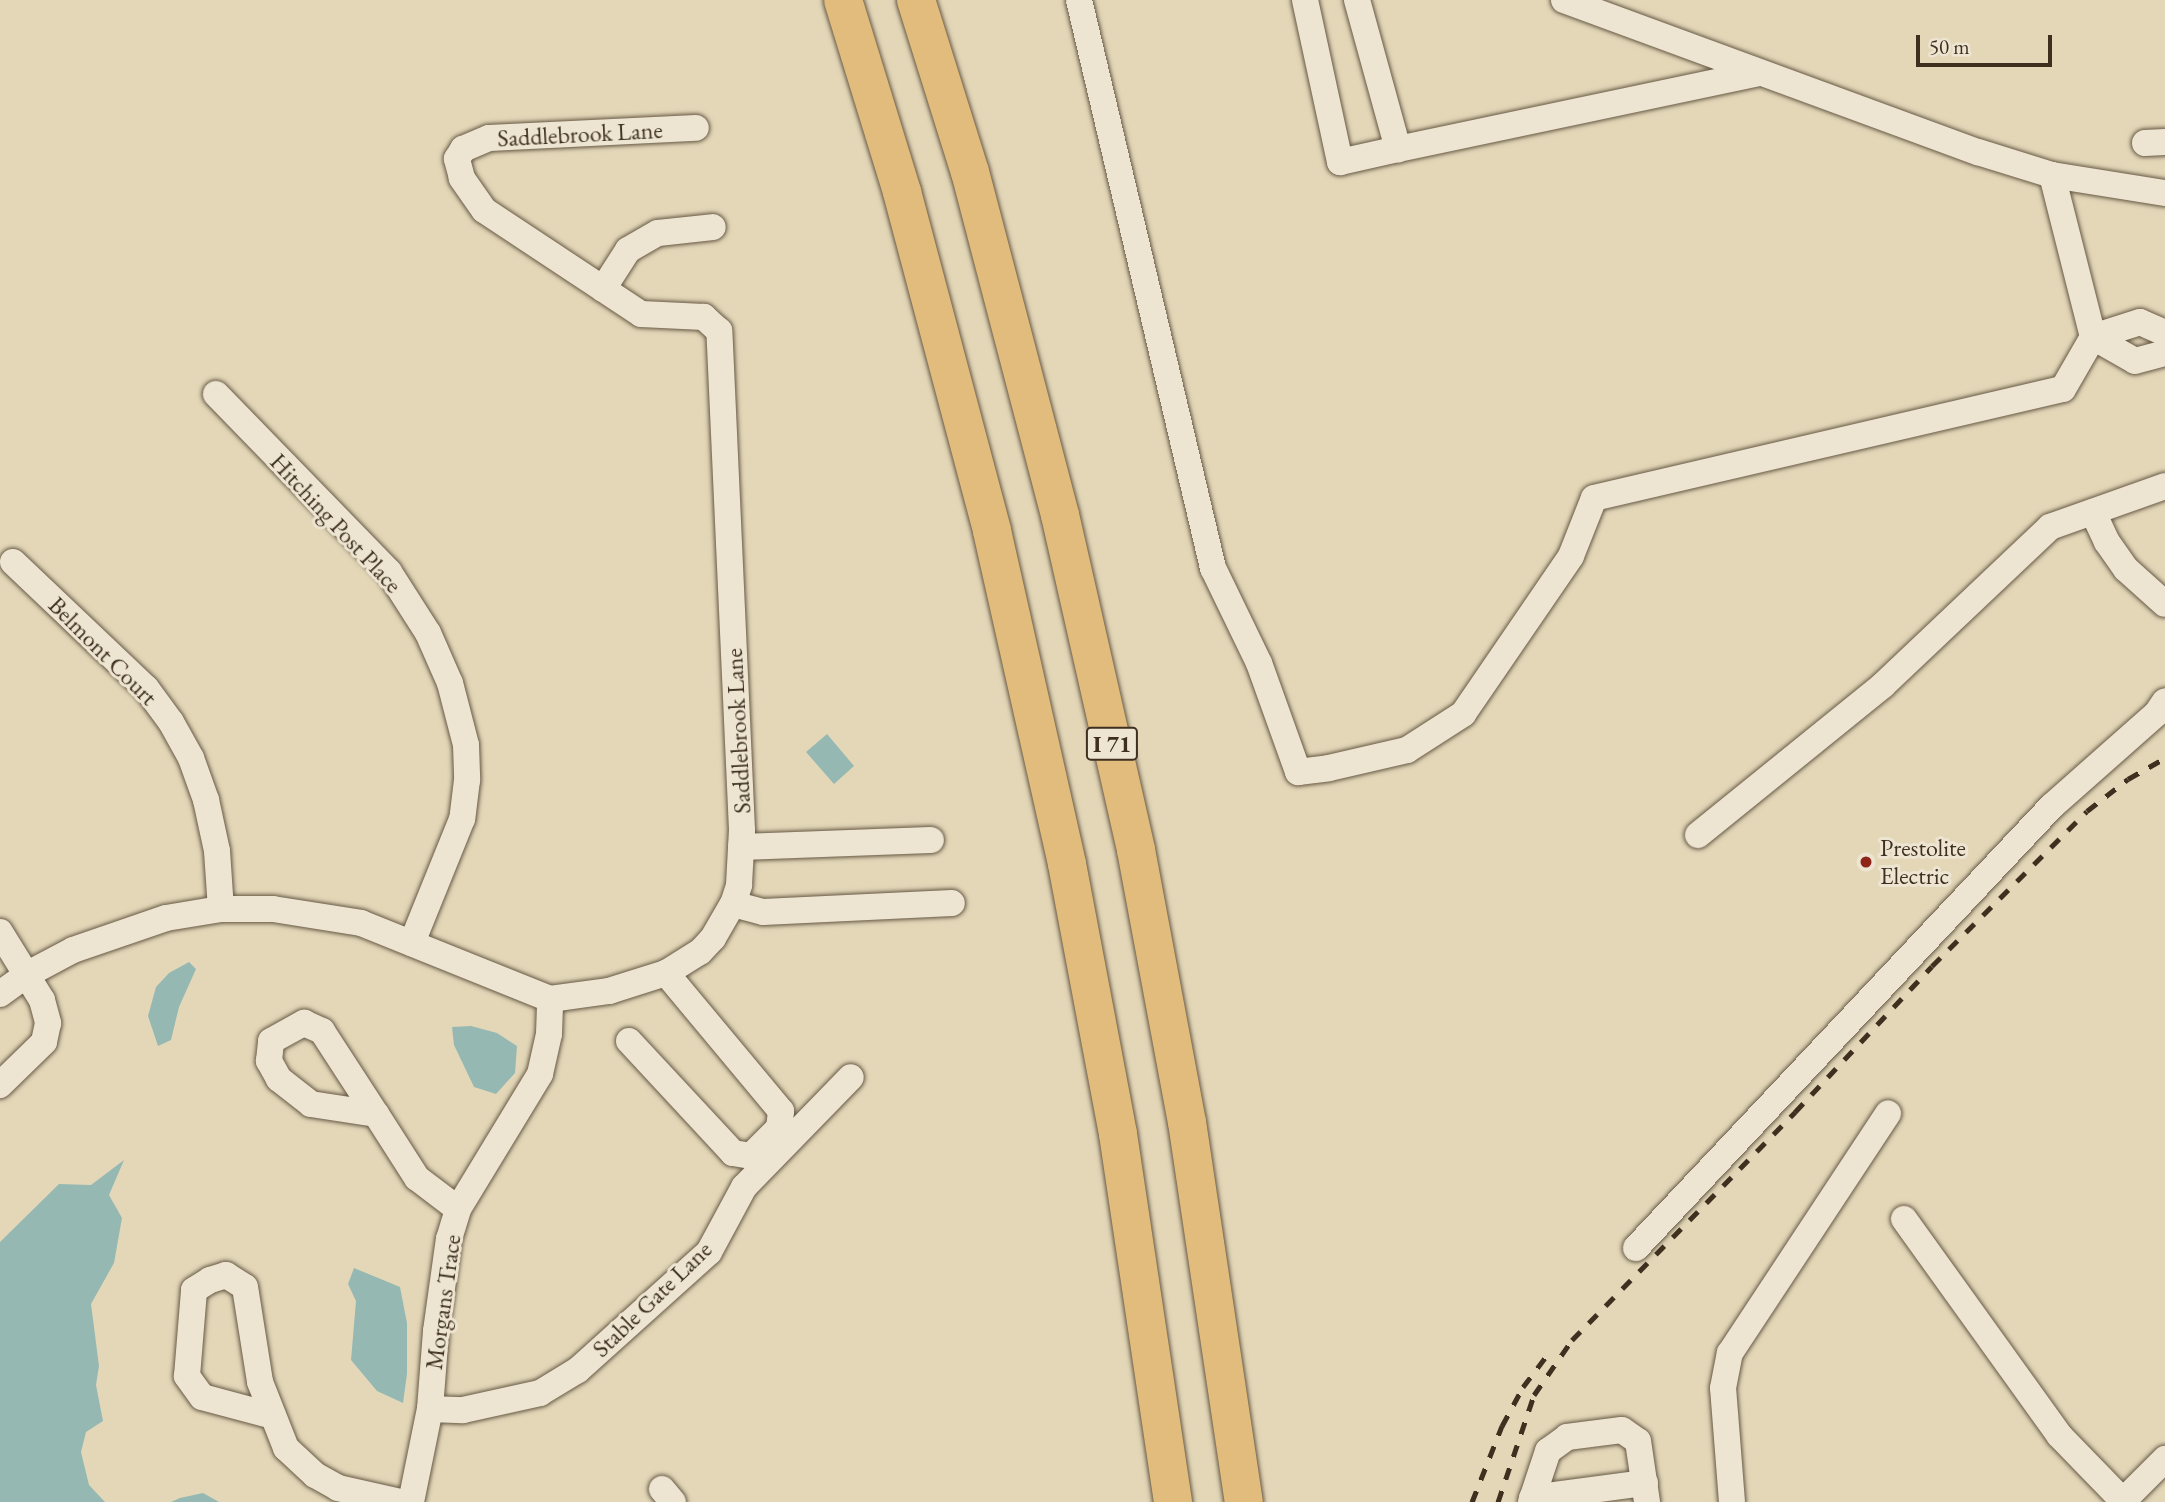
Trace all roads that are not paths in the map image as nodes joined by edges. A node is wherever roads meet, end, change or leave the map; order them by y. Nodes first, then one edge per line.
1 (843, 0) edge
2 (916, 0) edge
3 (1079, 0) edge
4 (1305, 0) edge
5 (1357, 0) edge
6 (1564, 0) edge
7 (1760, 73) junction
8 (696, 128) dead end
9 (1398, 149) junction
10 (2052, 175) junction
11 (2165, 193) edge
12 (713, 226) dead end
13 (603, 289) junction
14 (2165, 333) edge
15 (2093, 337) junction
16 (2165, 353) edge
17 (216, 394) dead end
18 (2165, 486) edge
19 (2093, 512) junction
20 (13, 562) dead end
21 (2165, 604) edge
22 (2165, 701) edge
23 (1698, 835) dead end
24 (931, 840) dead end
25 (741, 848) junction
26 (952, 903) dead end
27 (733, 904) junction
28 (221, 909) junction
29 (0, 932) edge
30 (412, 943) junction
31 (666, 973) junction
32 (26, 975) junction
33 (0, 994) edge
34 (550, 999) junction
35 (629, 1041) dead end
36 (851, 1077) dead end
37 (0, 1085) edge
38 (1888, 1113) dead end
39 (376, 1114) dead end
40 (458, 1209) junction
41 (1904, 1219) dead end
42 (1636, 1248) dead end
43 (430, 1409) junction
44 (273, 1416) dead end
45 (2165, 1459) edge
46 (1646, 1493) edge
47 (1532, 1500) edge
48 (2123, 1501) edge
49 (401, 1502) edge
50 (411, 1502) edge
51 (1173, 1502) edge
52 (1244, 1502) edge
53 (1732, 1502) edge

1 - 51 highway
2 - 52 highway, I 71
3 - 15 street
4 - 9 street
5 - 9 street
6 - 7 street
7 - 9 street
7 - 10 street
8 - 13 street, Saddlebrook Lane
10 - 11 street
10 - 15 street
12 - 13 street
13 - 25 street, Saddlebrook Lane
14 - 15 street
15 - 16 street
17 - 30 street, Hitching Post Place
18 - 19 street
19 - 21 street
19 - 23 street
20 - 28 street, Belmont Court
22 - 42 street
24 - 25 street
25 - 27 street, Saddlebrook Lane
26 - 27 street
27 - 31 street, Saddlebrook Lane
28 - 30 street, Saddlebrook Lane
28 - 32 street, Saddlebrook Lane
29 - 32 street
30 - 34 street, Saddlebrook Lane
31 - 34 street, Saddlebrook Lane
31 - 35 street
32 - 33 street, Saddlebrook Lane
32 - 37 street
34 - 40 street, Morgans Trace
36 - 43 street, Stable Gate Lane
38 - 53 street
39 - 40 street
40 - 43 street, Morgans Trace
41 - 48 street
43 - 50 street, Morgans Trace
44 - 49 street
45 - 48 street
46 - 47 street
46 - 47 street

